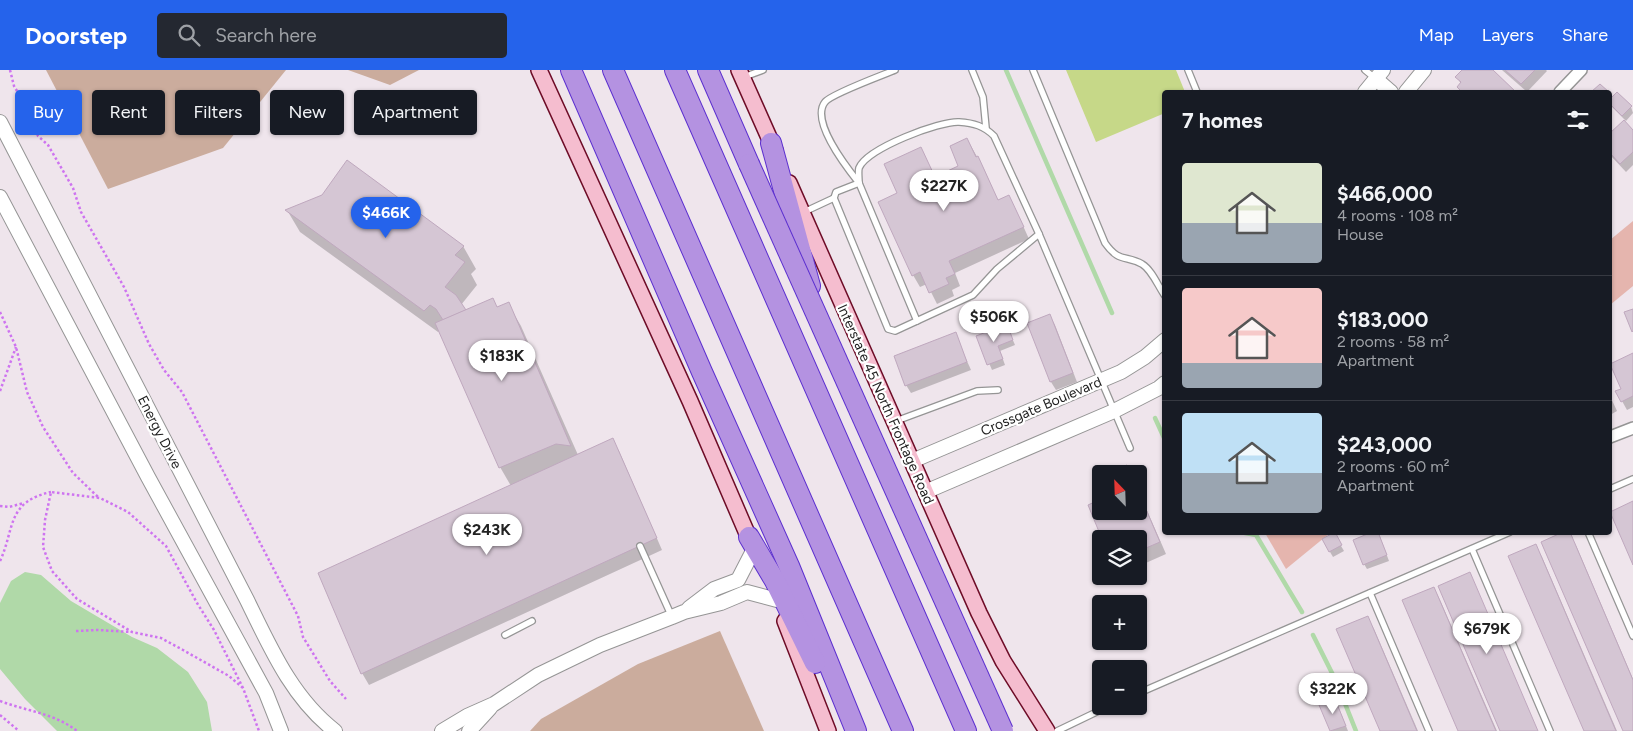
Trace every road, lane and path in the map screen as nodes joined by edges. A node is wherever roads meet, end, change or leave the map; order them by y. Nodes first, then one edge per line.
1 (10, 70) edge
2 (538, 70) edge
3 (571, 70) edge
4 (613, 70) edge
5 (674, 70) edge
6 (708, 70) edge
7 (763, 70) edge
8 (895, 70) edge
9 (972, 70) edge
10 (1033, 70) edge
11 (1188, 70) edge
12 (1196, 70) edge
13 (1365, 70) edge
14 (1424, 70) edge
15 (1581, 70) edge
16 (741, 74) edge
17 (1380, 74) edge
18 (1192, 78) junction
19 (1196, 90) edge
20 (1368, 90) edge
21 (1391, 90) edge
22 (1408, 90) edge
23 (1562, 90) edge
24 (0, 122) edge
25 (986, 128) junction
26 (771, 143) junction
27 (859, 183) junction
28 (0, 197) edge
29 (834, 198) junction
30 (802, 212) junction
31 (1039, 234) junction
32 (1162, 291) edge
33 (1, 314) edge
34 (917, 320) junction
35 (1162, 343) edge
36 (16, 347) junction
37 (1101, 380) junction
38 (1162, 386) edge
39 (0, 390) edge
40 (998, 390) dead end
41 (1114, 411) junction
42 (894, 422) junction
43 (1633, 428) edge
44 (1612, 436) edge
45 (1130, 448) dead end
46 (912, 461) junction
47 (1633, 480) edge
48 (1612, 489) edge
49 (51, 492) junction
50 (925, 492) junction
51 (100, 498) junction
52 (24, 503) junction
53 (0, 506) edge
54 (1503, 535) edge
55 (1589, 535) edge
56 (751, 543) junction
57 (640, 546) dead end
58 (1472, 549) junction
59 (0, 561) edge
60 (1370, 593) junction
61 (777, 600) junction
62 (678, 614) junction
63 (532, 621) dead end
64 (76, 631) dead end
65 (132, 632) junction
66 (505, 635) dead end
67 (1633, 636) edge
68 (243, 688) junction
69 (1147, 690) edge
70 (346, 699) dead end
71 (0, 701) edge
72 (494, 704) junction
73 (1092, 714) edge
74 (0, 715) edge
75 (19, 731) edge
76 (77, 731) edge
77 (259, 731) edge
78 (281, 731) edge
79 (335, 731) edge
80 (442, 731) edge
81 (470, 731) edge
82 (828, 731) edge
83 (849, 731) edge
84 (856, 731) edge
85 (903, 731) edge
86 (966, 731) edge
87 (994, 731) edge
88 (1003, 731) edge
89 (1047, 731) edge
90 (1057, 731) edge
91 (1430, 731) edge
92 (1550, 731) edge

1 - 70 path
2 - 56 main road
3 - 84 highway
4 - 85 highway
5 - 86 highway
6 - 88 highway, bridge
7 - 16 lane
8 - 27 lane
9 - 25 lane
10 - 32 lane
11 - 18 lane
12 - 18 lane
13 - 17 lane
14 - 22 street
15 - 23 street
16 - 26 main road, Interstate 45 North Frontage Road
17 - 20 street
17 - 21 street
18 - 19 lane
24 - 79 street, Energy Drive
25 - 27 lane
25 - 31 lane
26 - 30 main road, Interstate 45 North Frontage Road
26 - 87 highway
27 - 29 lane
27 - 34 lane
28 - 78 street
29 - 30 lane
29 - 34 lane
30 - 42 main road, Interstate 45 North Frontage Road
31 - 34 lane
31 - 37 lane
33 - 36 path
35 - 37 street, Crossgate Boulevard
36 - 39 path
36 - 51 path
37 - 41 lane
37 - 46 street, Crossgate Boulevard
38 - 41 street
40 - 42 lane
41 - 45 lane
41 - 50 street
42 - 46 main road, Interstate 45 North Frontage Road
43 - 44 street
46 - 50 main road, Interstate 45 North Frontage Road
47 - 48 lane
49 - 51 path
49 - 52 path
49 - 65 path
50 - 89 main road, Interstate 45 North Frontage Road
51 - 68 path
52 - 53 path
52 - 59 path
54 - 58 lane
55 - 67 lane
56 - 61 main road
56 - 62 street
56 - 83 highway
57 - 62 lane
58 - 60 lane
58 - 92 lane
60 - 69 lane
60 - 91 lane
61 - 62 street
61 - 82 main road
62 - 72 street
63 - 66 lane
64 - 65 path
65 - 68 path
68 - 77 path
71 - 76 path
72 - 80 street
72 - 81 street
73 - 90 lane
74 - 75 path

